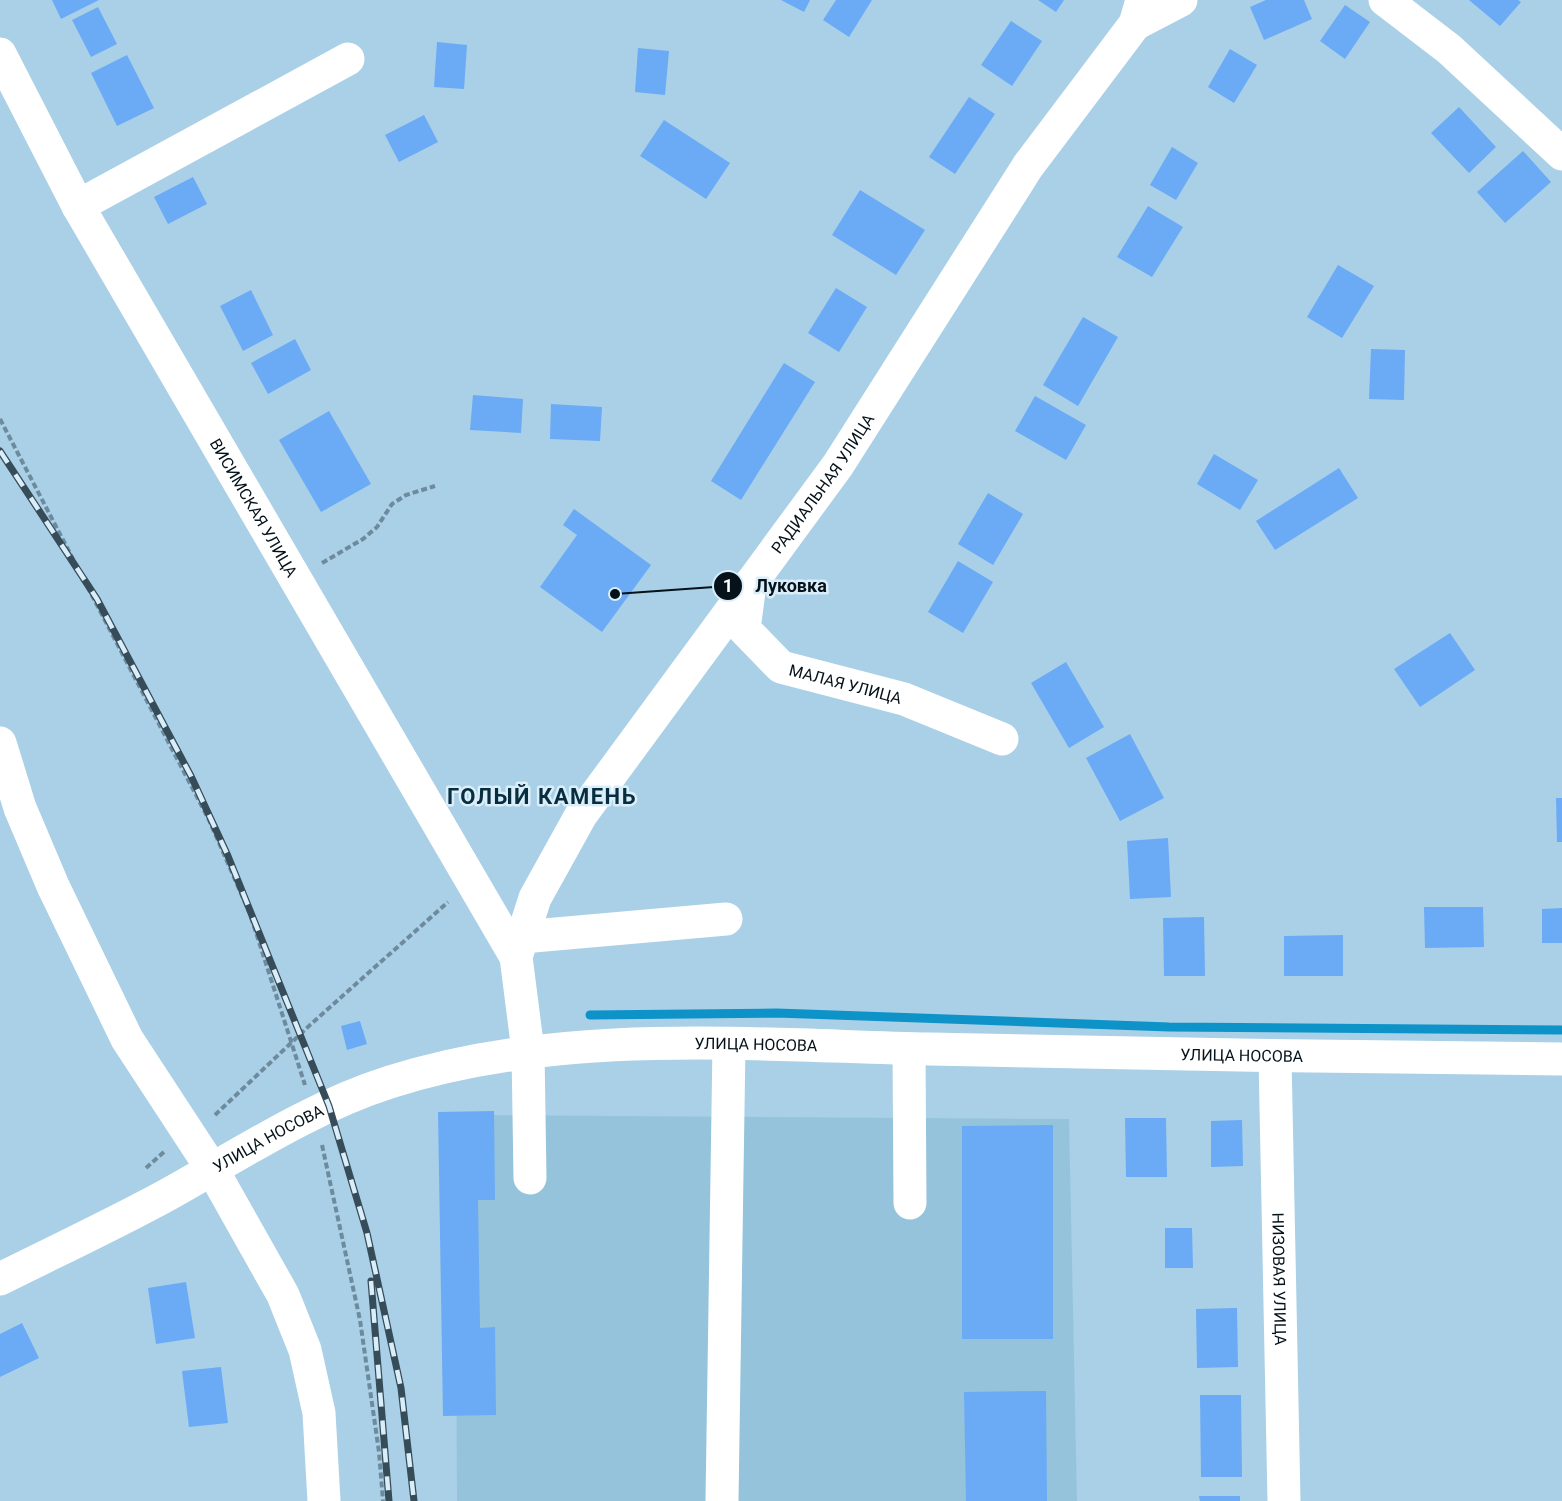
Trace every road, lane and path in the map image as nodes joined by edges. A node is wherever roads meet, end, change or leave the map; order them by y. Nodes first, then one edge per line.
1 (1181, 0) edge
2 (1385, 0) edge
3 (1138, 12) edge
4 (0, 54) edge
5 (348, 59) dead end
6 (1562, 154) edge
7 (78, 206) junction
8 (0, 419) edge
9 (435, 486) dead end
10 (294, 579) junction
11 (751, 583) junction
12 (1002, 739) dead end
13 (0, 743) edge
14 (471, 881) junction
15 (726, 920) dead end
16 (519, 947) junction
17 (729, 1044) junction
18 (909, 1049) junction
19 (528, 1051) junction
20 (1275, 1057) junction
21 (1562, 1059) edge
22 (308, 1095) dead end
23 (188, 1132) junction
24 (321, 1141) dead end
25 (212, 1169) junction
26 (138, 1175) dead end
27 (530, 1178) dead end
28 (910, 1203) dead end
29 (0, 1279) edge
30 (324, 1501) edge
31 (383, 1501) edge
32 (722, 1501) edge
33 (1284, 1501) edge

1 - 3 street
2 - 6 street
3 - 11 street, РАДИАЛЬНАЯ УЛИЦА
4 - 7 street, ВИСИМСКАЯ УЛИЦА
5 - 7 street
7 - 10 street, ВИСИМСКАЯ УЛИЦА
8 - 22 path
9 - 10 path
10 - 14 street, ВИСИМСКАЯ УЛИЦА
11 - 12 street, МАЛАЯ УЛИЦА
11 - 16 street, РАДИАЛЬНАЯ УЛИЦА
13 - 23 street
14 - 16 street, ВИСИМСКАЯ УЛИЦА
14 - 23 path
15 - 16 street
16 - 19 street, РАДИАЛЬНАЯ УЛИЦА
17 - 18 street, УЛИЦА НОСОВА
17 - 19 street, УЛИЦА НОСОВА
17 - 32 street
18 - 20 street, УЛИЦА НОСОВА
18 - 28 street
19 - 25 street, УЛИЦА НОСОВА
19 - 27 street, РАДИАЛЬНАЯ УЛИЦА
20 - 21 street, УЛИЦА НОСОВА
20 - 33 street, НИЗОВАЯ УЛИЦА
23 - 25 street
23 - 26 path
24 - 31 path
25 - 29 street, УЛИЦА НОСОВА
25 - 30 street

